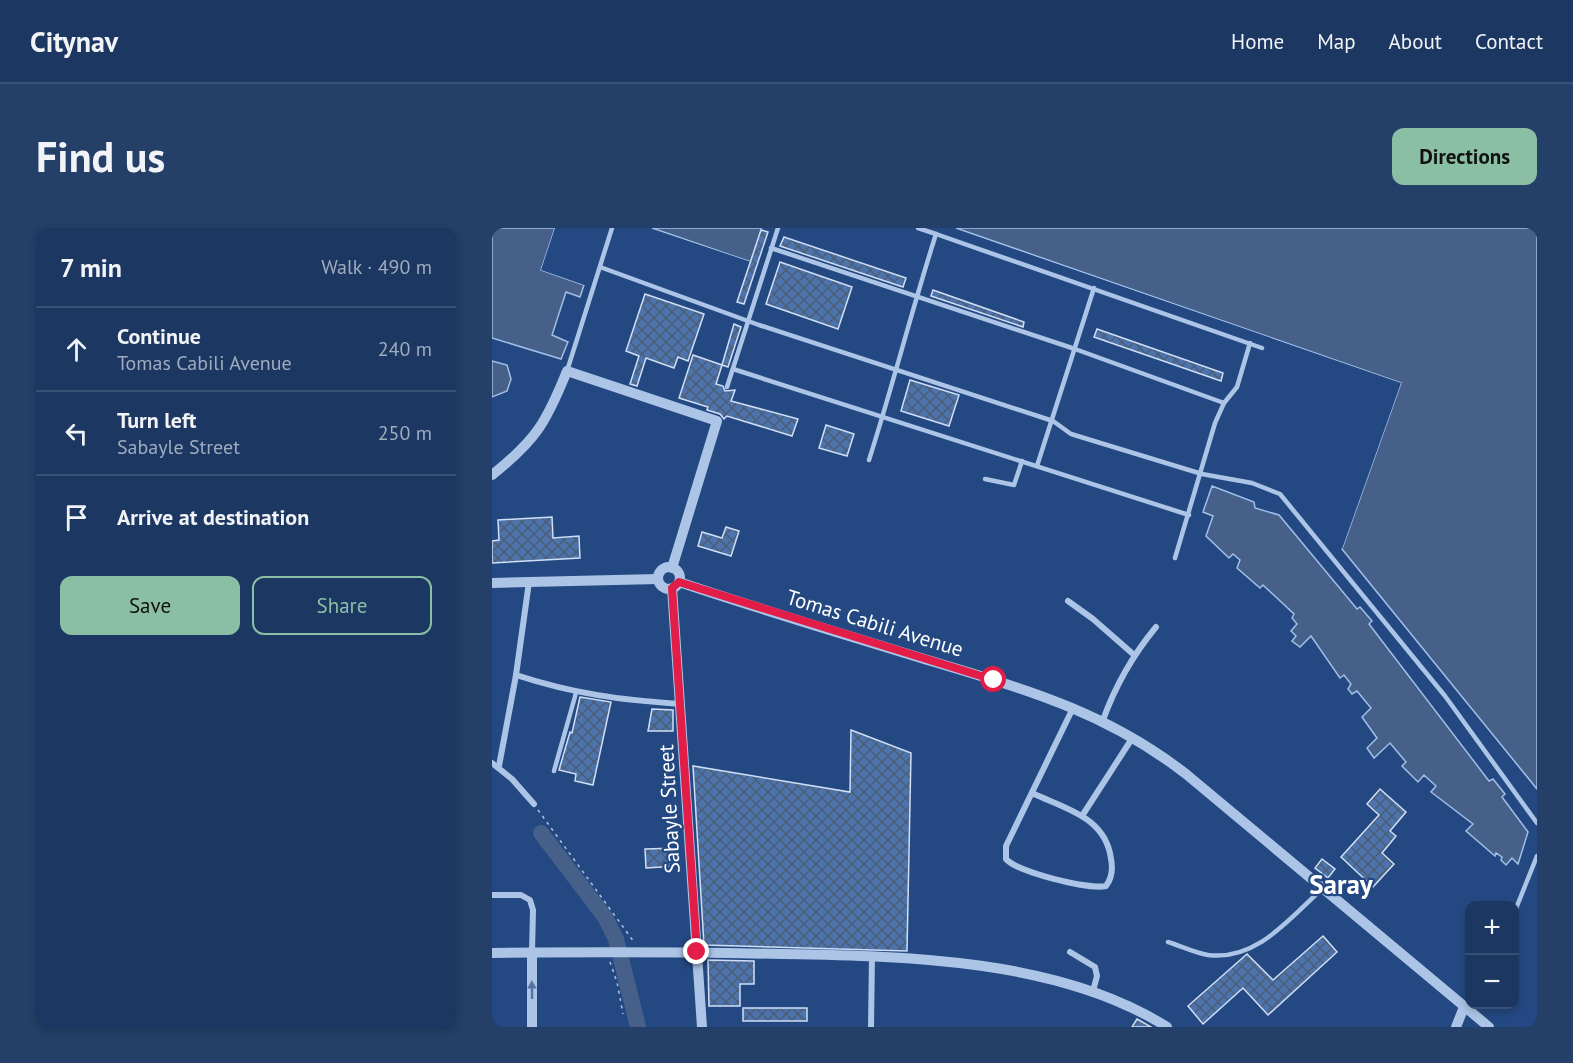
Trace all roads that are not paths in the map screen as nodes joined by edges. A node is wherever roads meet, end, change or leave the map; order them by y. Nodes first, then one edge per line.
1 (612, 228) edge
2 (778, 228) edge
3 (918, 228) edge
4 (936, 234) junction
5 (771, 248) junction
6 (600, 267) junction
7 (1094, 288) junction
8 (916, 296) junction
9 (749, 322) junction
10 (1250, 344) junction
11 (1263, 348) dead end
12 (1075, 349) junction
13 (733, 369) junction
14 (567, 371) junction
15 (898, 371) junction
16 (727, 387) dead end
17 (1224, 402) junction
18 (883, 416) junction
19 (1053, 421) junction
20 (869, 460) dead end
21 (1022, 461) junction
22 (1037, 466) junction
23 (1202, 474) junction
24 (492, 475) edge
25 (985, 479) dead end
26 (1189, 515) junction
27 (1175, 558) dead end
28 (672, 568) junction
29 (658, 579) junction
30 (529, 582) junction
31 (492, 583) edge
32 (675, 585) junction
33 (1068, 602) dead end
34 (1156, 627) dead end
35 (1133, 654) junction
36 (516, 675) junction
37 (576, 693) junction
38 (682, 704) junction
39 (1074, 708) junction
40 (1103, 720) junction
41 (1133, 737) junction
42 (495, 765) edge
43 (554, 771) dead end
44 (1034, 794) junction
45 (534, 804) road end
46 (1082, 816) junction
47 (1537, 823) edge
48 (1537, 856) edge
49 (1322, 889) junction
50 (492, 895) edge
51 (1519, 901) edge
52 (1168, 942) dead end
53 (492, 952) edge
54 (532, 952) junction
55 (697, 952) junction
56 (1070, 952) dead end
57 (872, 956) junction
58 (1093, 991) junction
59 (1465, 1002) edge
60 (1465, 1008) edge
61 (1472, 1009) edge
62 (524, 1027) edge
63 (532, 1027) edge
64 (702, 1027) edge
65 (871, 1027) edge
66 (1167, 1027) edge
67 (1456, 1027) edge
68 (1489, 1027) edge

1 - 6 lane
2 - 5 lane
3 - 4 lane
4 - 7 lane
4 - 8 lane
5 - 8 lane
5 - 9 lane
6 - 9 lane
6 - 14 lane
7 - 10 lane
7 - 12 lane
8 - 12 lane
8 - 15 lane
9 - 13 lane
9 - 15 lane
10 - 11 lane
10 - 17 lane
12 - 17 lane
12 - 19 lane
13 - 16 lane
13 - 18 lane
14 - 24 street
14 - 28 street
15 - 18 lane
15 - 19 lane
17 - 23 lane
18 - 20 lane
18 - 21 lane
19 - 22 lane
19 - 23 lane
21 - 22 lane
21 - 25 lane
22 - 26 lane
23 - 26 lane
23 - 47 lane
26 - 27 lane
28 - 29 street
28 - 32 street
29 - 30 street
29 - 32 street
30 - 31 street
30 - 36 street
32 - 38 street, Sabayle Street
32 - 39 street, Tomas Cabili Avenue
33 - 35 street
34 - 35 street
35 - 40 street
36 - 37 street
36 - 42 street
37 - 38 street
37 - 43 lane
38 - 55 street, Sabayle Street
39 - 40 street, Tomas Cabili Avenue
39 - 44 street
40 - 41 street, Tomas Cabili Avenue
41 - 46 street
41 - 49 street, Tomas Cabili Avenue
42 - 45 street
44 - 46 street
44 - 46 street
48 - 51 lane
49 - 52 lane
49 - 59 street, Tomas Cabili Avenue
50 - 54 street
53 - 54 street
54 - 55 street
63 -> 54 street
55 - 57 street
55 - 64 street, Sabayle Street
56 - 58 street
57 - 58 street
57 - 65 street
58 - 66 street
60 - 67 street
61 - 68 street, Tomas Cabili Avenue
62 - 63 street

